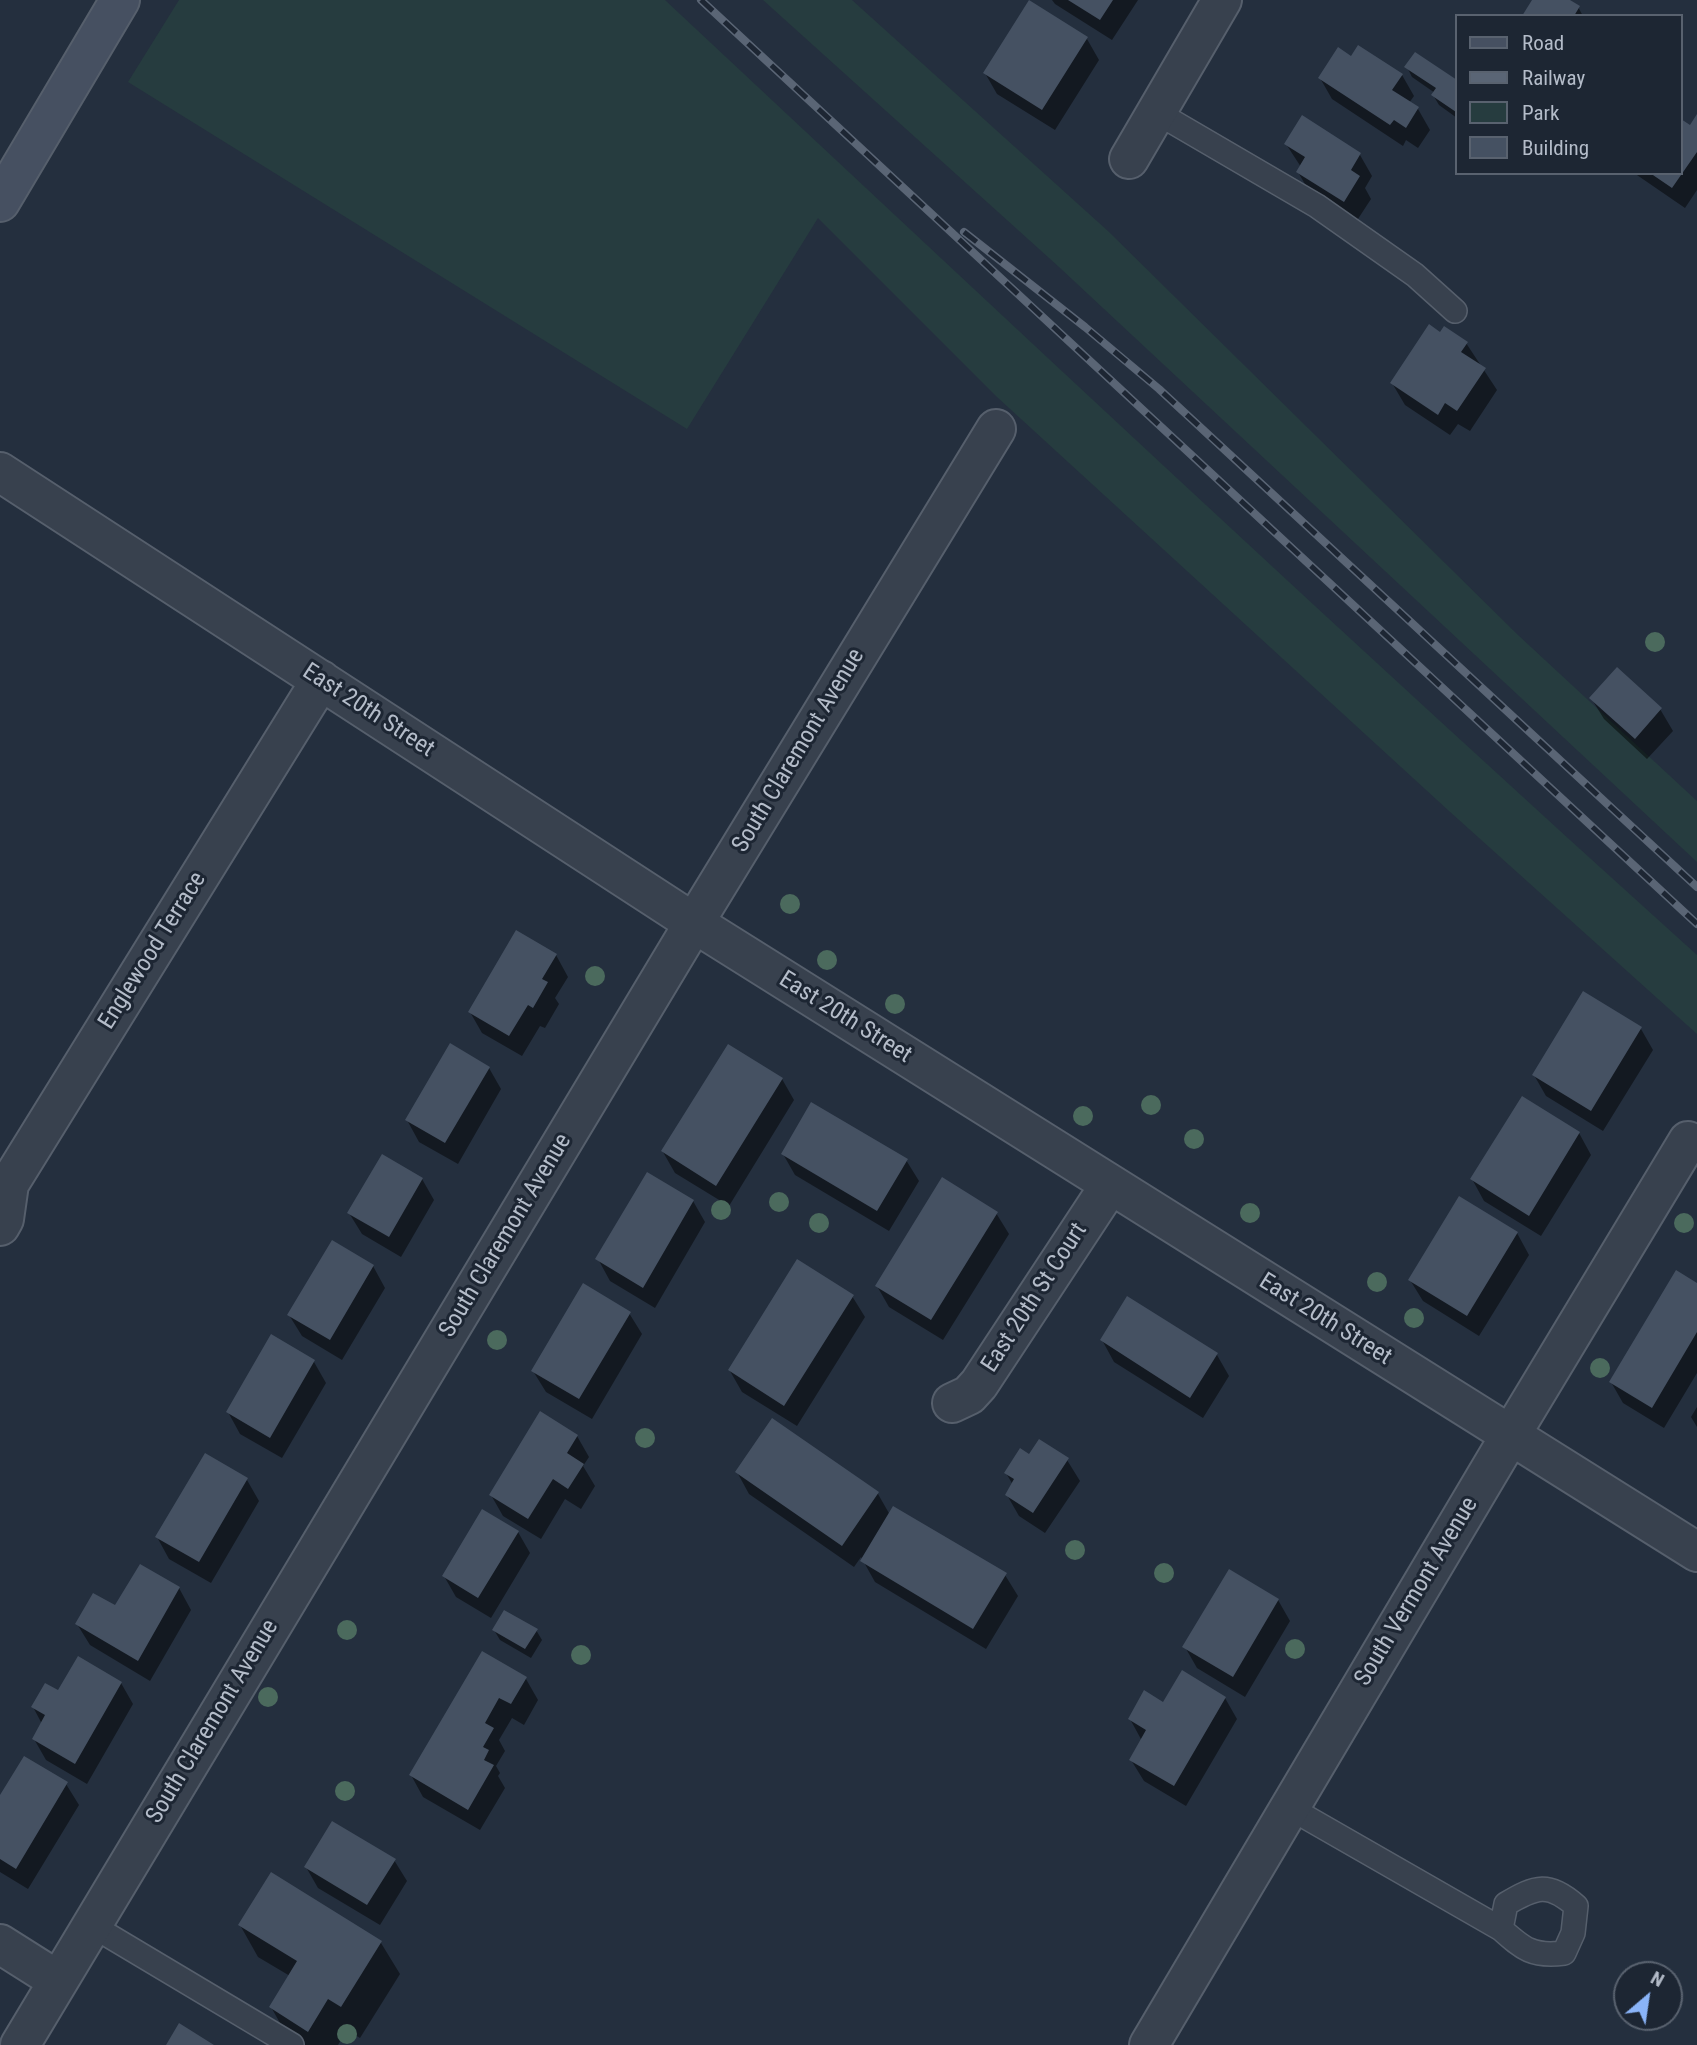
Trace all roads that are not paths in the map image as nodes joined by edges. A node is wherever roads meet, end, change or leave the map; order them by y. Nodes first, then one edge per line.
1 (120, 0) edge
2 (1222, 0) edge
3 (1156, 112) junction
4 (1129, 159) dead end
5 (0, 202) edge
6 (1455, 312) dead end
7 (996, 429) dead end
8 (0, 472) edge
9 (321, 680) junction
10 (694, 923) junction
11 (1688, 1141) dead end
12 (4, 1173) edge
13 (1110, 1185) junction
14 (0, 1226) edge
15 (952, 1404) dead end
16 (1510, 1436) junction
17 (1697, 1552) edge
18 (1290, 1808) junction
19 (91, 1925) junction
20 (1500, 1929) dead end
21 (0, 1944) edge
22 (57, 1980) junction
23 (20, 2045) edge
24 (292, 2045) edge
25 (1149, 2045) edge

1 - 5 main road
2 - 3 street
3 - 4 street
3 - 6 lane
7 - 10 street, South Claremont Avenue
8 - 9 street, East 20th Street
9 - 10 street, East 20th Street
9 - 12 street, Englewood Terrace
10 - 13 street, East 20th Street
10 - 19 street, South Claremont Avenue
11 - 16 street, South Vermont Avenue
12 - 14 street, Englewood Terrace
13 - 15 street, East 20th St Court
13 - 16 street, East 20th Street
16 - 17 street, East 20th Street
16 - 18 street, South Vermont Avenue
18 - 20 lane
18 - 25 street, South Vermont Avenue
19 - 22 street, South Claremont Avenue
19 - 24 lane
21 - 22 street
22 - 23 street, South Claremont Avenue

